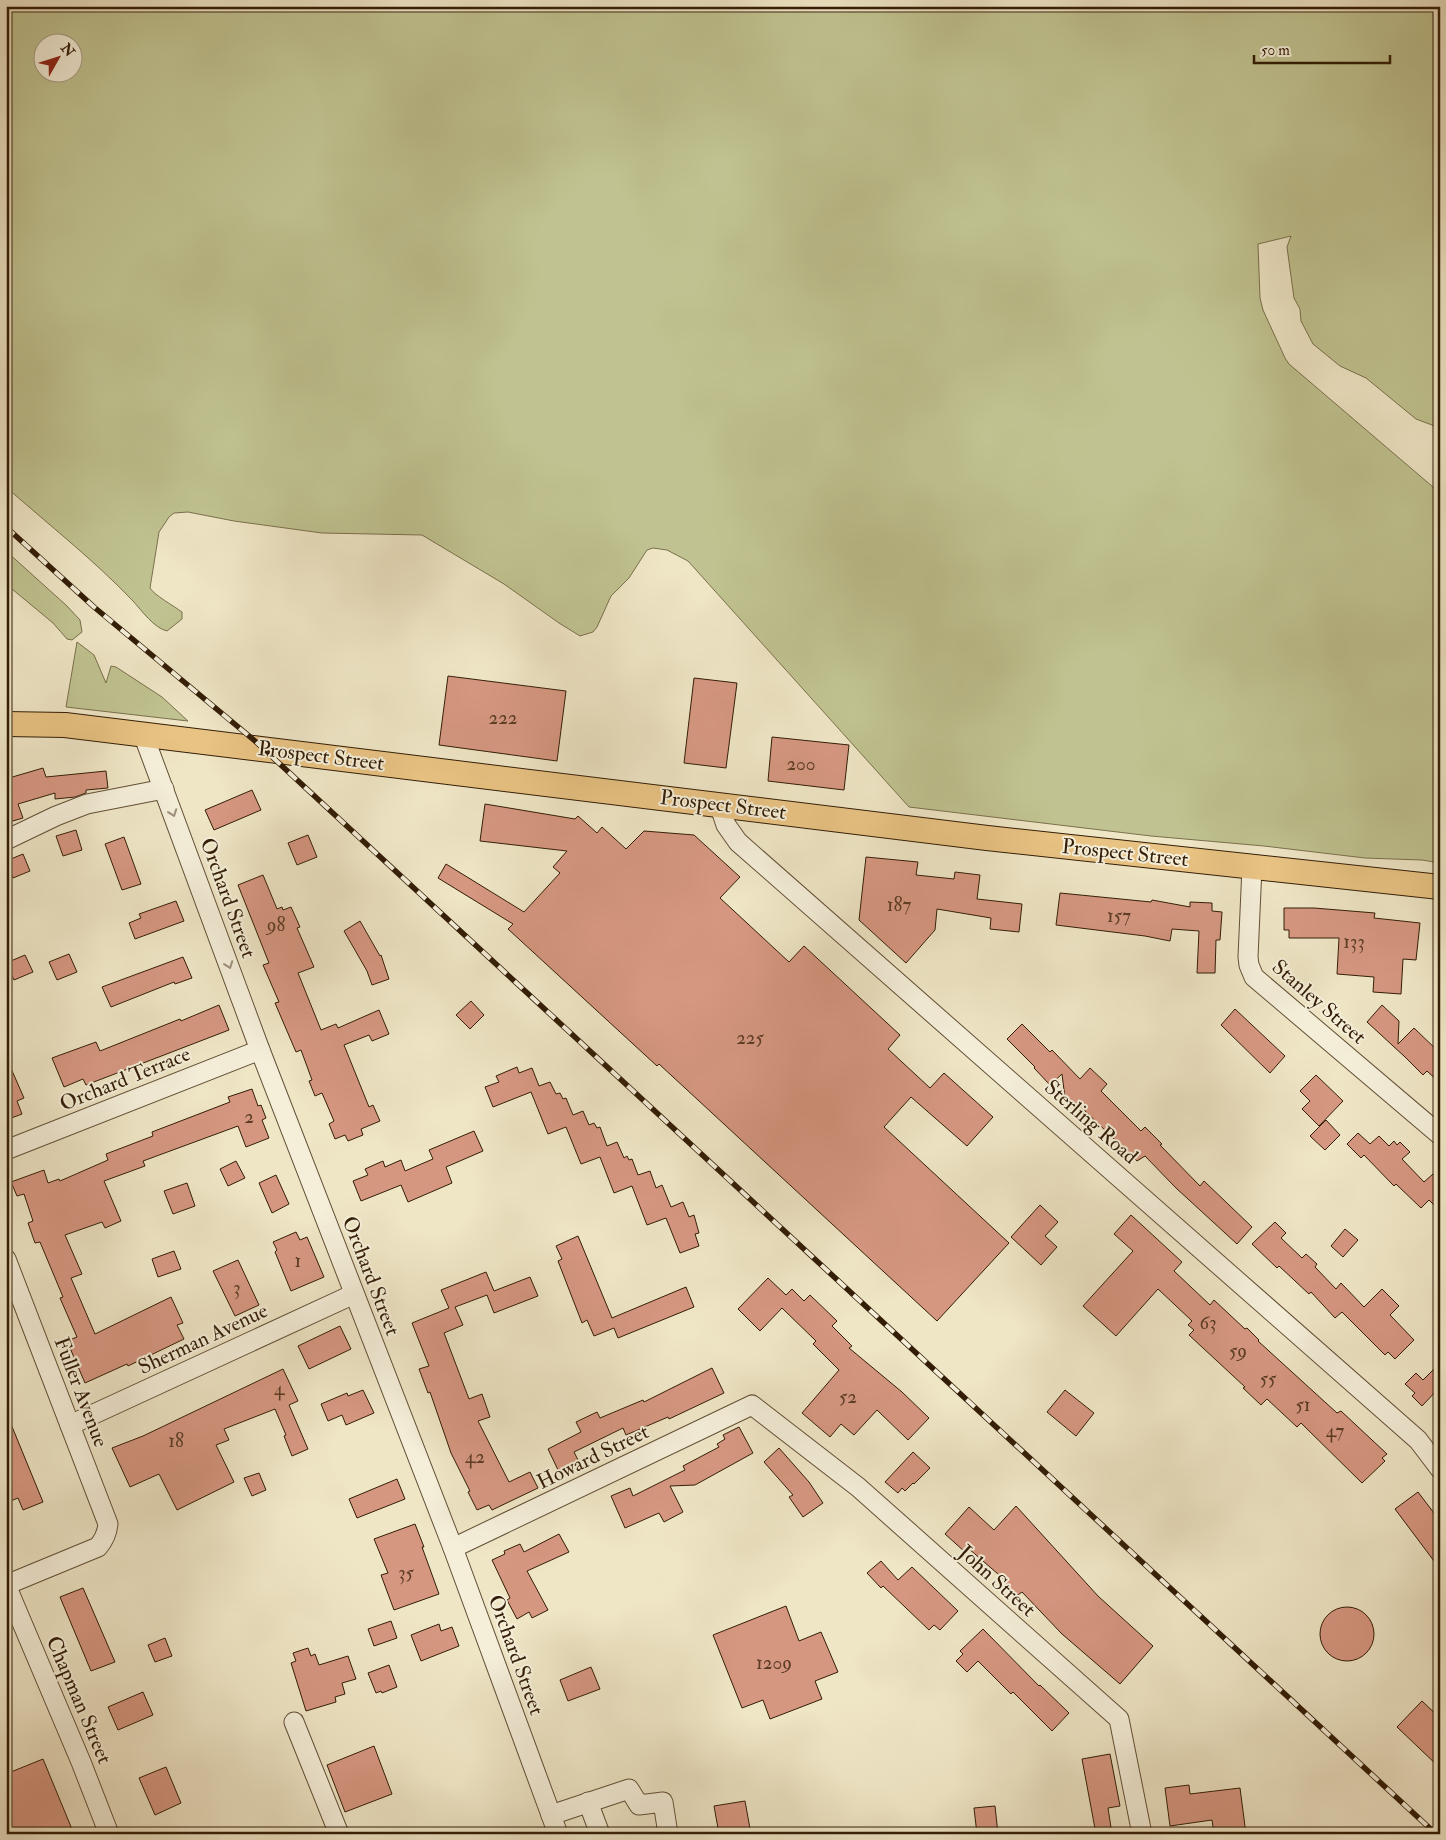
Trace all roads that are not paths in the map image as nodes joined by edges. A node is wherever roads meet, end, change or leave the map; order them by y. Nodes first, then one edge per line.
1 (6, 724) edge
2 (143, 734) junction
3 (164, 789) junction
4 (719, 804) junction
5 (6, 840) edge
6 (1252, 867) junction
7 (1440, 887) edge
8 (260, 1050) junction
9 (1440, 1135) edge
10 (6, 1150) edge
11 (6, 1259) edge
12 (354, 1294) junction
13 (752, 1406) joint
14 (70, 1425) junction
15 (1440, 1469) edge
16 (453, 1548) junction
17 (6, 1585) edge
18 (294, 1722) dead end
19 (588, 1802) junction
20 (551, 1815) junction
21 (109, 1834) edge
22 (339, 1834) edge
23 (558, 1834) edge
24 (600, 1834) edge
25 (668, 1834) edge
26 (1142, 1834) edge

1 - 2 main road, Prospect Street
2 - 3 street, Orchard Street
2 - 4 main road, Prospect Street
3 - 5 street
3 -> 8 street, Orchard Street
4 - 6 main road, Prospect Street
4 - 15 street, Sterling Road
6 - 7 main road, Prospect Street
6 - 9 street, Stanley Street
8 - 10 street, Orchard Terrace
8 - 12 street, Orchard Street
11 - 14 street, Fuller Avenue
12 - 14 street, Sherman Avenue
12 - 16 street, Orchard Street
13 - 16 street, Howard Street
13 - 26 street, John Street
14 - 17 street, Fuller Avenue
16 - 20 street, Orchard Street
17 - 21 street, Chapman Street
18 - 22 street
19 - 20 street
19 - 24 street
19 - 25 street
20 - 23 street, Orchard Street

